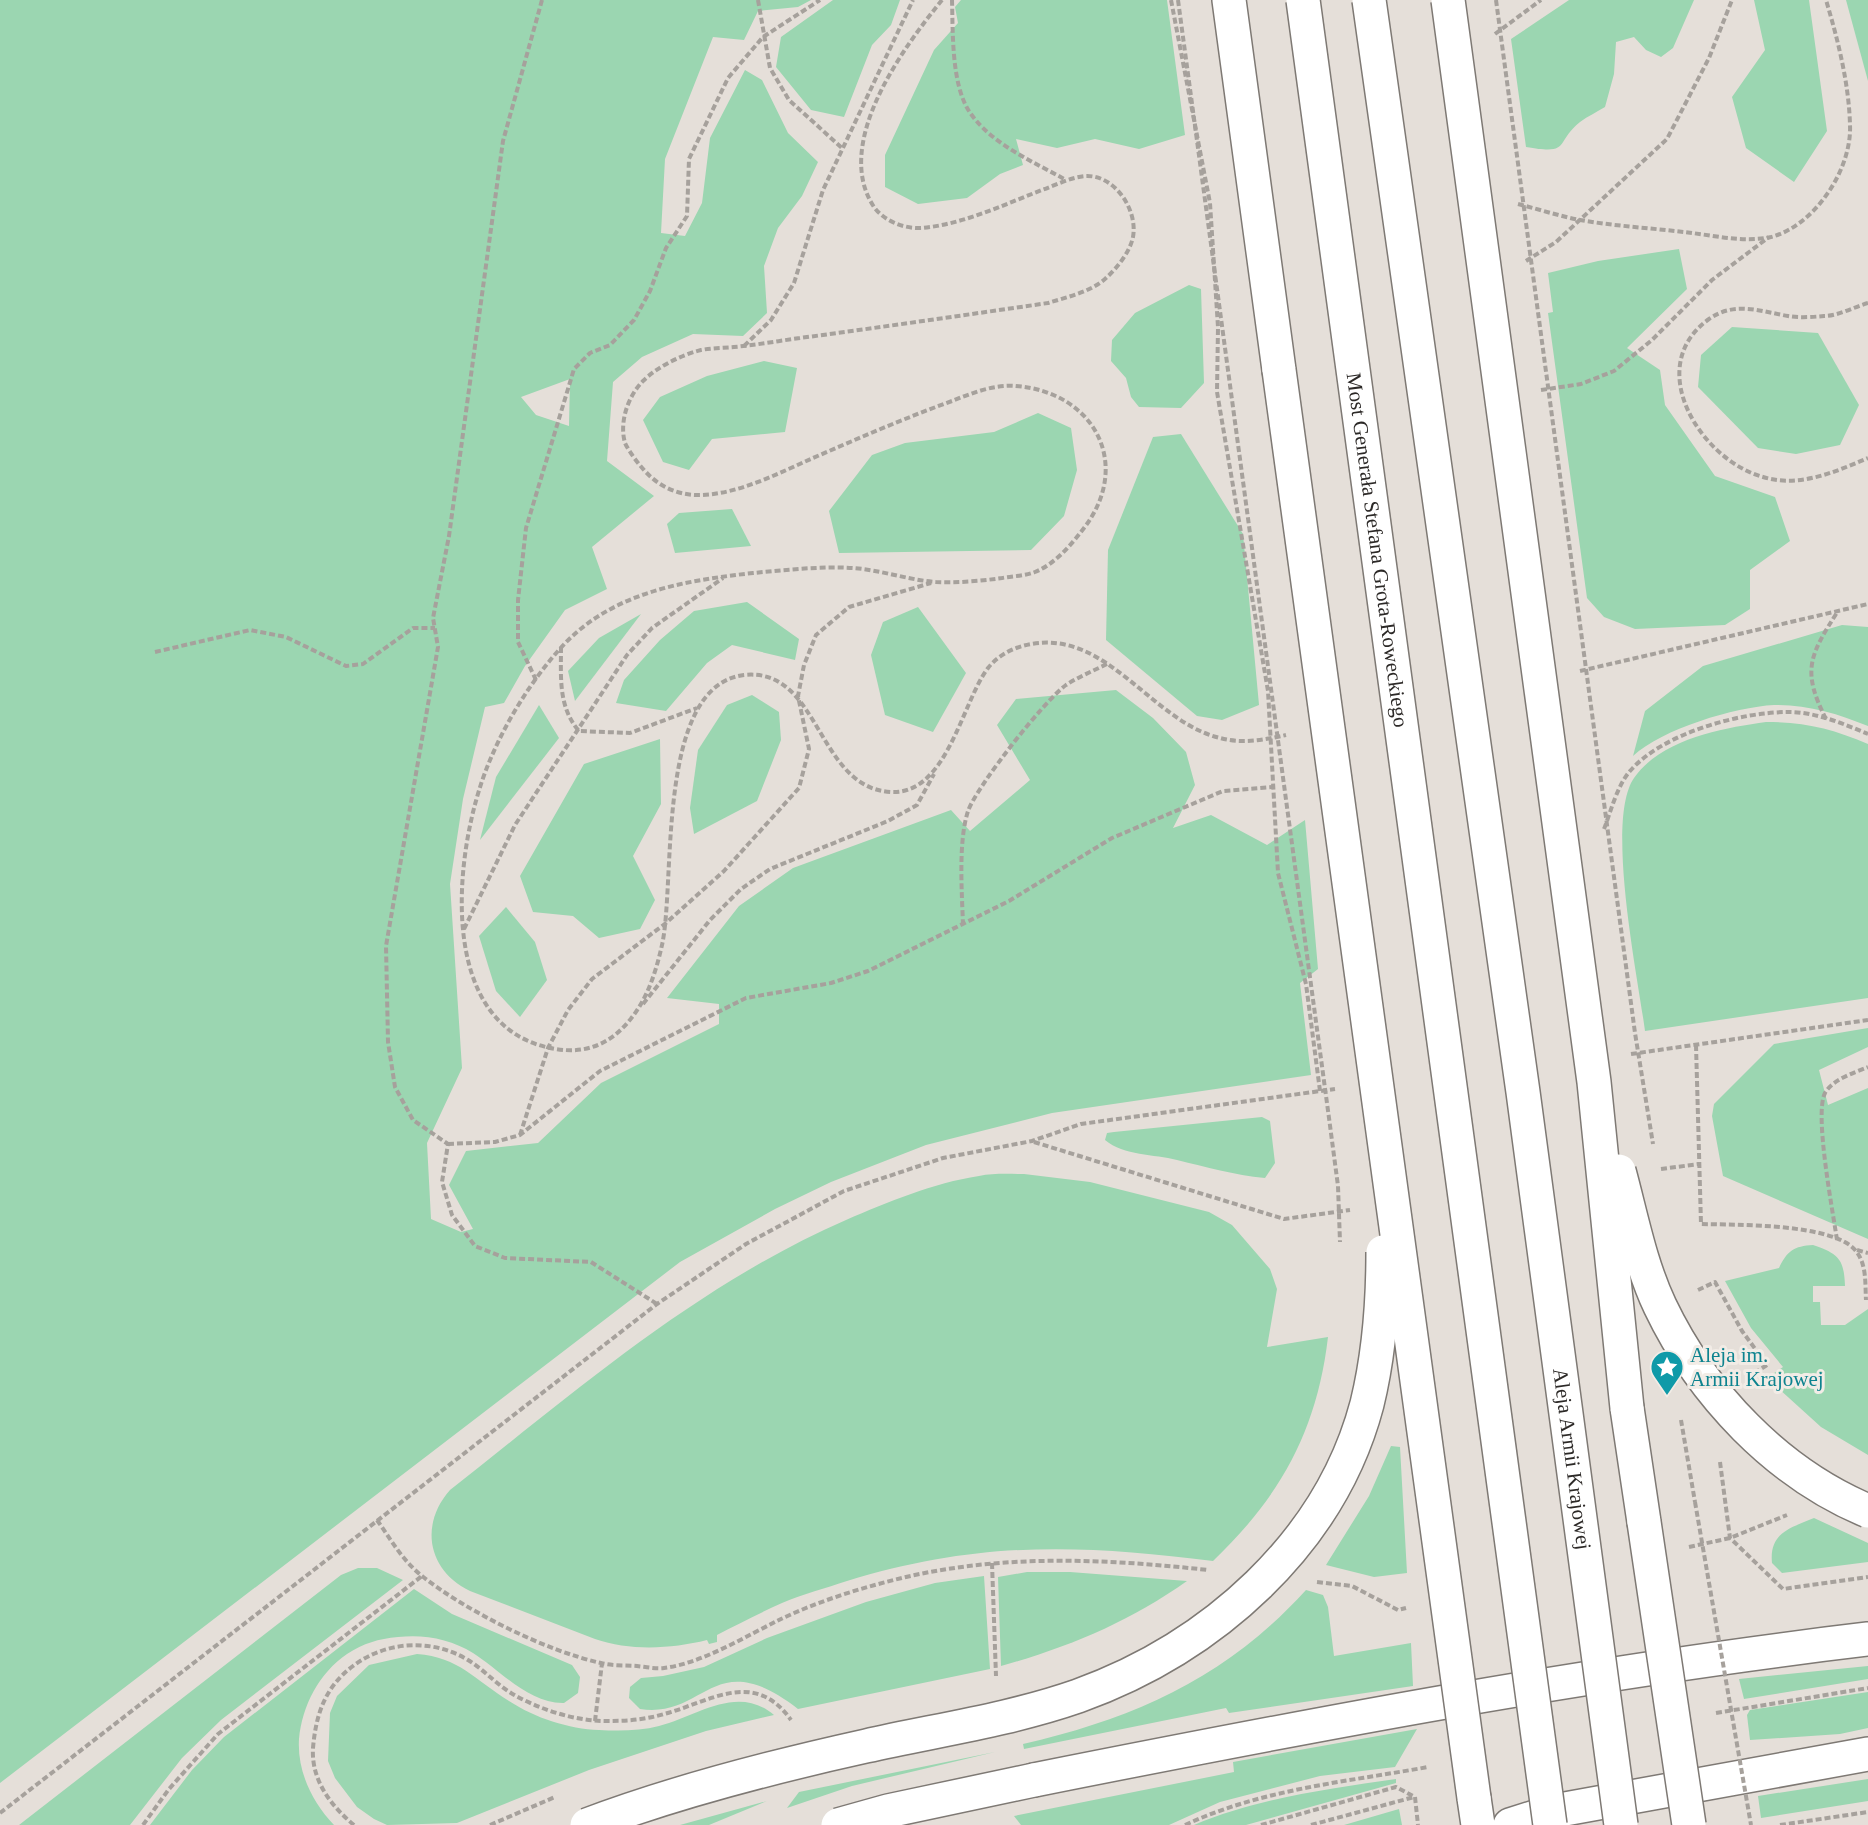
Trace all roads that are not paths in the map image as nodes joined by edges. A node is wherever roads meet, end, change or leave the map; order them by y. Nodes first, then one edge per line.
1 (1229, 0) edge
2 (1303, 0) edge
3 (1369, 0) edge
4 (1448, 0) edge
5 (1594, 1082) junction
6 (1379, 1112) junction
7 (1868, 1511) edge
8 (1868, 1639) edge
9 (1868, 1754) edge
10 (587, 1825) edge
11 (838, 1825) edge
12 (1478, 1825) edge
13 (1510, 1825) edge
14 (1550, 1825) edge
15 (1621, 1825) edge
16 (1689, 1825) edge

1 - 6 highway, bridge
2 - 14 highway, Most Generała Stefana Grota-Roweckiego, bridge
3 - 15 highway, Aleja Armii Krajowej, bridge
4 - 5 highway, bridge
5 - 7 highway, bridge
5 - 16 highway, bridge
6 - 10 highway, bridge
6 - 12 highway, bridge
8 - 11 highway, bridge
9 - 13 highway

